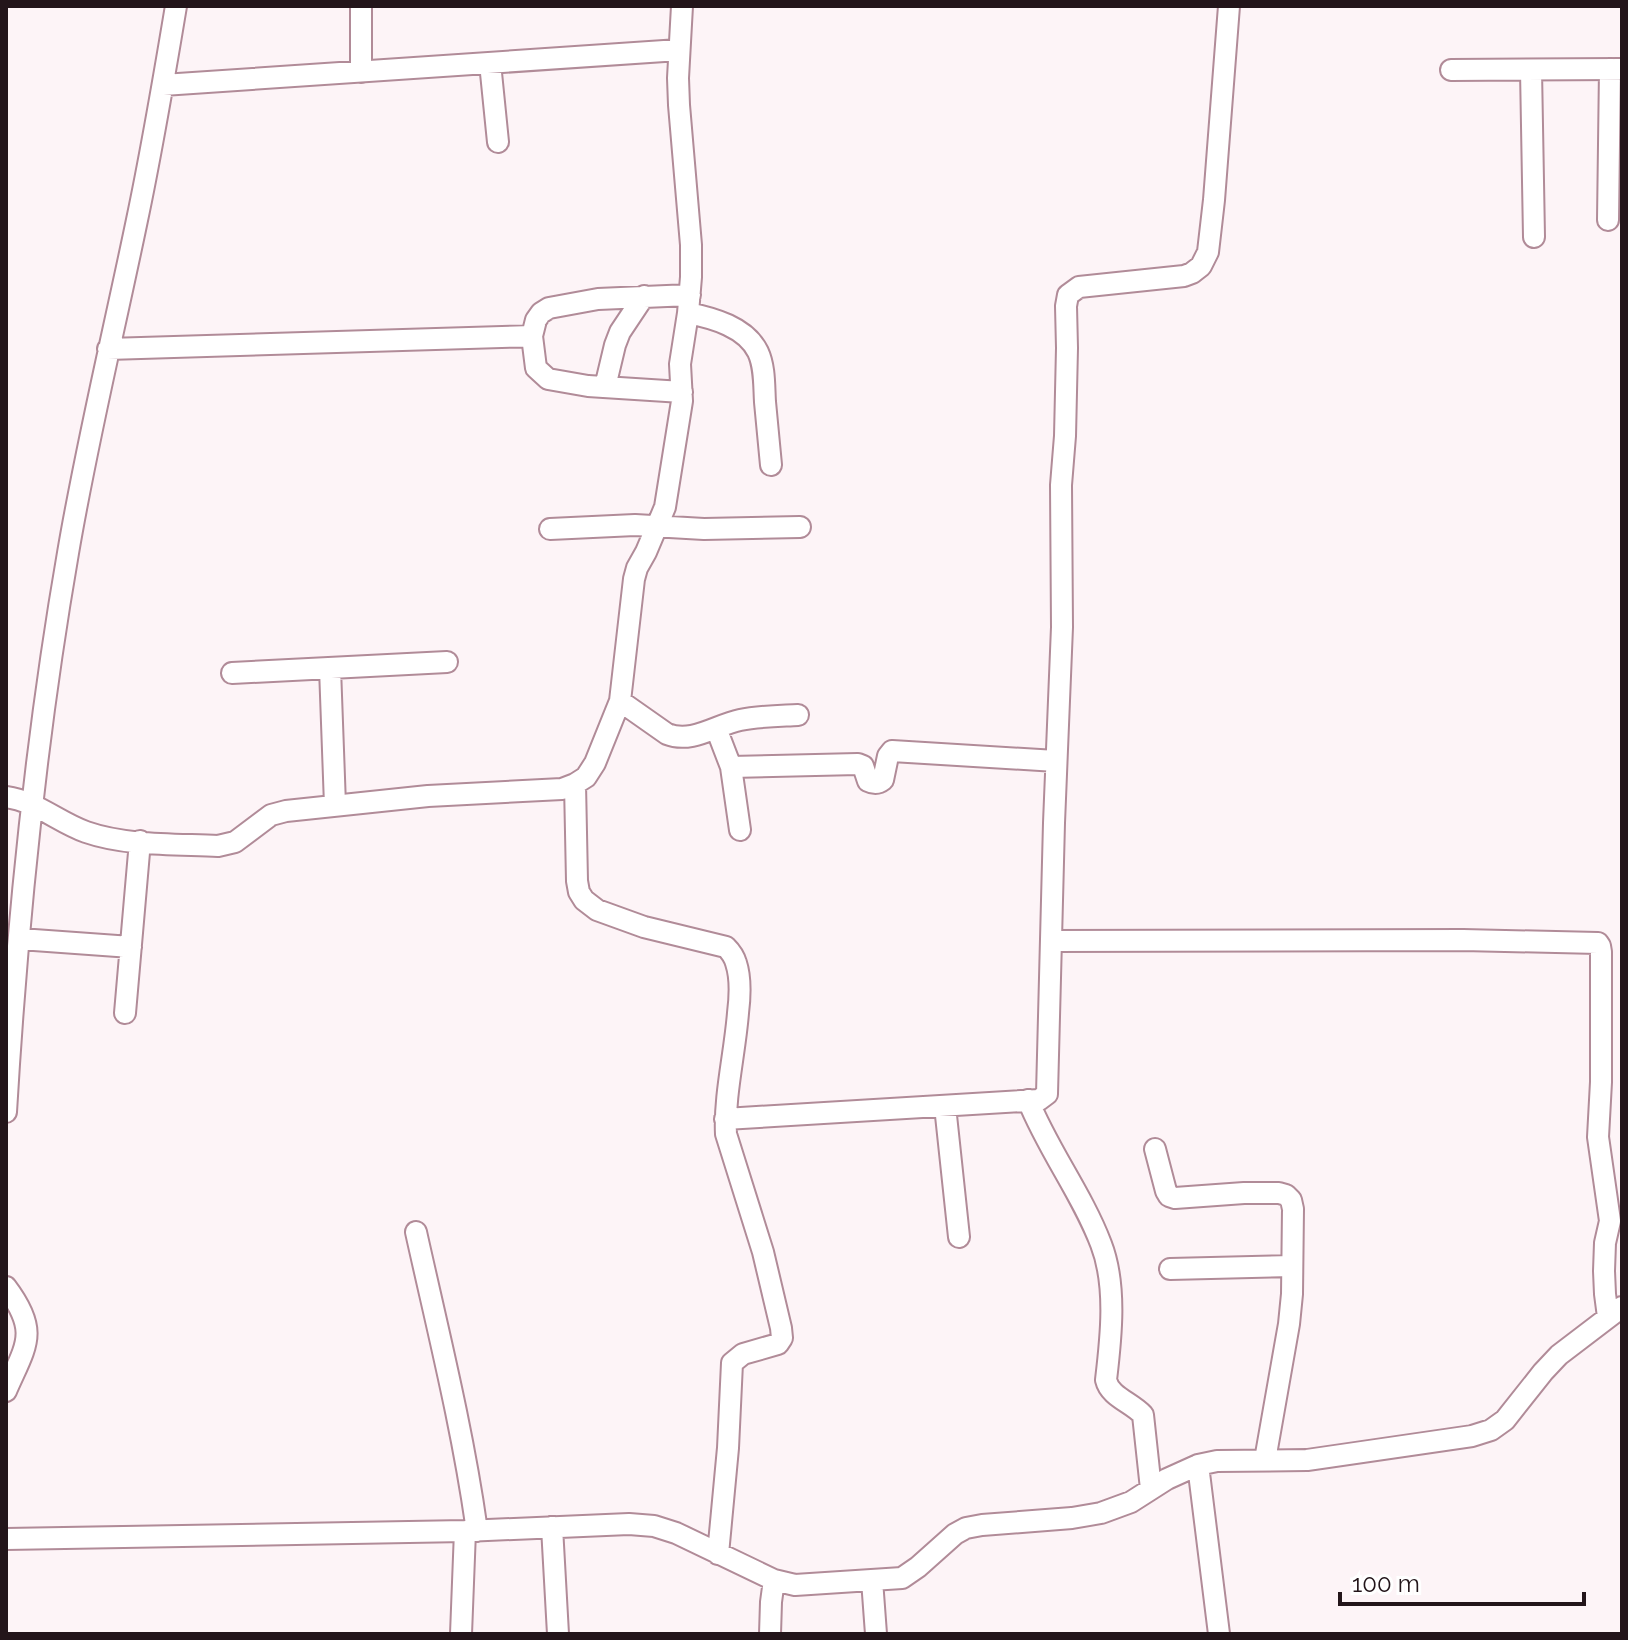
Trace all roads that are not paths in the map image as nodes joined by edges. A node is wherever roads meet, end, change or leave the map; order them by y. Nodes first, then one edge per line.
1 (176, 6) edge
2 (361, 6) edge
3 (682, 6) edge
4 (1229, 6) edge
5 (679, 50) junction
6 (490, 63) junction
7 (1616, 69) edge
8 (1451, 70) dead end
9 (1531, 70) junction
10 (361, 72) junction
11 (163, 85) junction
12 (498, 142) dead end
13 (1608, 220) dead end
14 (1534, 237) dead end
15 (644, 296) junction
16 (689, 304) junction
17 (532, 336) junction
18 (108, 349) junction
19 (605, 387) junction
20 (682, 392) junction
21 (771, 465) dead end
22 (657, 527) junction
23 (800, 527) dead end
24 (550, 529) dead end
25 (447, 662) dead end
26 (330, 668) junction
27 (232, 673) dead end
28 (620, 701) junction
29 (798, 715) dead end
30 (716, 728) junction
31 (1056, 761) junction
32 (731, 767) junction
33 (575, 784) junction
34 (6, 797) edge
35 (32, 803) junction
36 (335, 805) junction
37 (740, 830) dead end
38 (140, 841) junction
39 (20, 939) junction
40 (1052, 941) junction
41 (131, 947) junction
42 (125, 1013) dead end
43 (1028, 1100) junction
44 (945, 1106) junction
45 (6, 1112) edge
46 (725, 1119) junction
47 (1155, 1149) dead end
48 (416, 1232) dead end
49 (959, 1237) dead end
50 (1292, 1266) junction
51 (1170, 1269) dead end
52 (6, 1287) edge
53 (14, 1309) edge
54 (1615, 1312) edge
55 (6, 1391) edge
56 (1265, 1460) junction
57 (1198, 1465) junction
58 (1151, 1489) junction
59 (552, 1527) junction
60 (471, 1531) junction
61 (6, 1539) edge
62 (718, 1554) junction
63 (774, 1580) junction
64 (872, 1580) junction
65 (461, 1634) edge
66 (558, 1634) edge
67 (770, 1634) edge
68 (876, 1634) edge
69 (1219, 1634) edge

1 - 11 street
2 - 10 street
3 - 5 street
4 - 31 street
5 - 6 street
5 - 16 street
6 - 10 street
6 - 12 street
7 - 9 street
7 - 13 street
8 - 9 street
9 - 14 street
10 - 11 street
11 - 18 street
15 - 16 street
15 - 17 street
15 - 19 street
16 - 20 street
16 - 21 street
17 - 18 street
17 - 19 street
18 - 35 street
19 - 20 street
20 - 22 street
22 - 23 street
22 - 24 street
22 - 28 street
25 - 26 street
26 - 27 street
26 - 36 street
28 - 30 street
28 - 33 street
29 - 30 street
30 - 32 street
31 - 32 street
31 - 40 street
32 - 37 street
33 - 36 street
33 - 46 street
34 - 35 street
35 - 38 street
35 - 39 street
36 - 38 street
38 - 41 street
39 - 41 street
39 - 45 street
40 - 43 street
40 - 54 street
41 - 42 street
43 - 44 street
43 - 58 street
44 - 46 street
44 - 49 street
46 - 62 street
47 - 50 street
48 - 60 street
50 - 51 street
50 - 56 street
52 - 53 street
53 - 55 street
54 - 56 street
56 - 57 street
57 - 58 street
57 - 69 street
58 - 64 street
59 - 60 street
59 - 62 street
59 - 66 street
60 - 61 street
60 - 65 street
62 - 63 street
63 - 64 street
63 - 67 street
64 - 68 street

